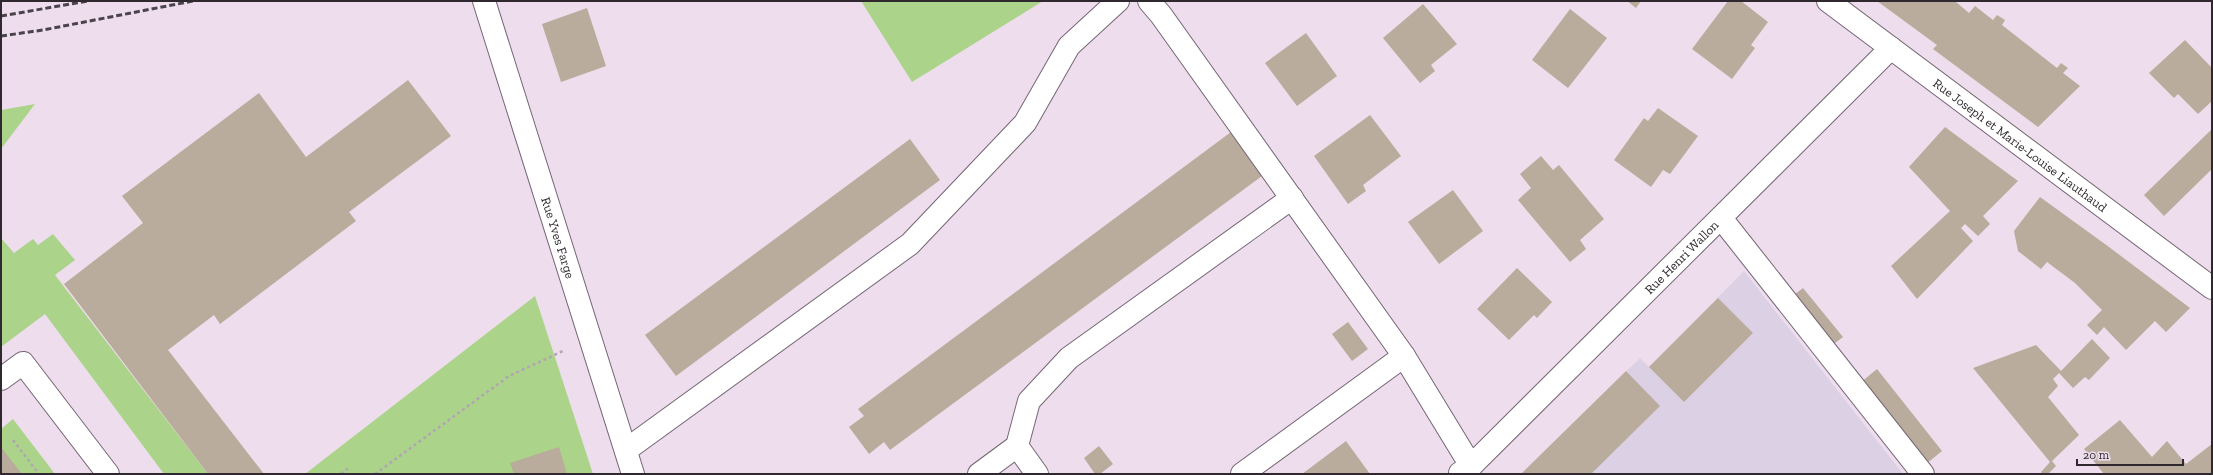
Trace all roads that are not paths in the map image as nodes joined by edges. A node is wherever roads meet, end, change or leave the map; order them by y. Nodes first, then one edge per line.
1 (484, 1) edge
2 (1118, 1) edge
3 (1149, 1) edge
4 (1828, 1) edge
5 (1891, 48) junction
6 (1292, 198) junction
7 (1721, 218) junction
8 (2212, 288) edge
9 (1404, 356) junction
10 (1, 379) edge
11 (1017, 446) junction
12 (626, 450) junction
13 (1467, 472) edge
14 (108, 474) edge
15 (633, 474) edge
16 (979, 474) edge
17 (1037, 474) edge
18 (1242, 474) edge
19 (1924, 474) edge

1 - 12 street, Rue Yves Farge
2 - 12 street
3 - 6 street
4 - 5 street, Rue Joseph et Marie-Louise Liauthaud
5 - 7 street, Rue Henri Wallon
5 - 8 street, Rue Joseph et Marie-Louise Liauthaud
6 - 9 street
6 - 11 street
7 - 13 street, Rue Henri Wallon
7 - 19 street
9 - 13 street
9 - 18 street
10 - 14 street
11 - 16 street
11 - 17 street
12 - 15 street, Rue Yves Farge

